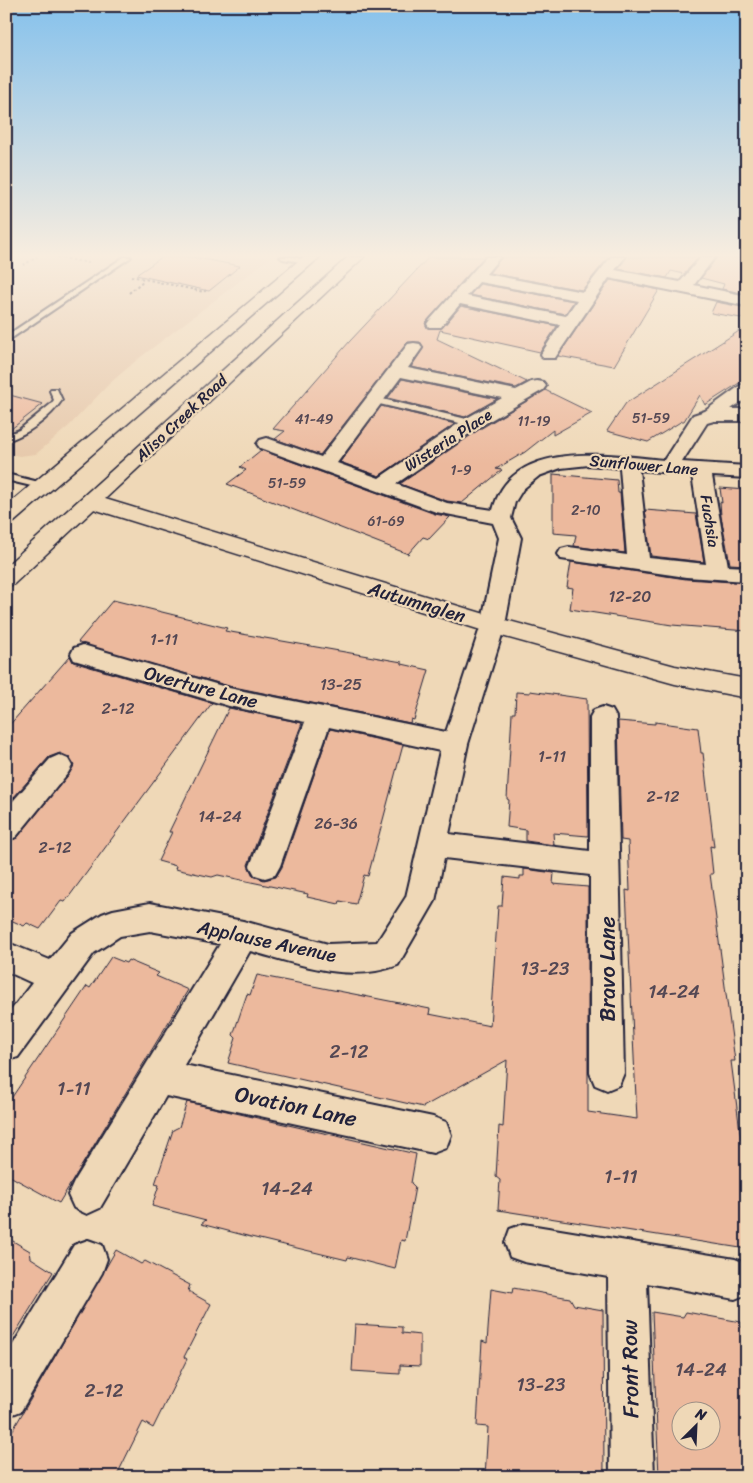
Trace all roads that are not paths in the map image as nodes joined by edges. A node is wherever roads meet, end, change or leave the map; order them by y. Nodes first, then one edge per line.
1 (26, 326) edge
2 (231, 326) edge
3 (567, 326) edge
4 (278, 327) edge
5 (6, 340) edge
6 (414, 348) dead end
7 (549, 354) dead end
8 (397, 371) junction
9 (537, 386) dead end
10 (747, 389) edge
11 (54, 392) dead end
12 (517, 396) junction
13 (374, 400) junction
14 (712, 415) junction
15 (747, 415) edge
16 (472, 423) junction
17 (6, 438) edge
18 (267, 444) dead end
19 (629, 464) junction
20 (324, 466) junction
21 (669, 467) junction
22 (701, 470) junction
23 (747, 472) edge
24 (6, 477) edge
25 (44, 486) junction
26 (380, 486) junction
27 (92, 501) junction
28 (6, 517) edge
29 (501, 518) junction
30 (568, 554) dead end
31 (638, 564) junction
32 (718, 572) junction
33 (747, 574) edge
34 (6, 579) edge
35 (492, 625) junction
36 (83, 654) dead end
37 (747, 689) edge
38 (320, 716) junction
39 (603, 718) dead end
40 (455, 744) junction
41 (59, 766) dead end
42 (6, 830) edge
43 (432, 844) junction
44 (606, 865) junction
45 (265, 866) dead end
46 (243, 936) junction
47 (6, 956) edge
48 (55, 978) junction
49 (6, 1045) edge
50 (607, 1073) dead end
51 (159, 1077) junction
52 (433, 1135) dead end
53 (87, 1195) dead end
54 (524, 1243) dead end
55 (88, 1259) dead end
56 (627, 1261) junction
57 (736, 1279) dead end
58 (6, 1396) edge
59 (632, 1477) edge

1 - 5 lane
2 - 25 main road, Aliso Creek Road
3 - 7 street
4 - 27 main road, Aliso Creek Road
6 - 8 street
8 - 12 street, Wisteria Place
8 - 13 street
9 - 12 street, Wisteria Place
10 - 14 street
11 - 17 lane
12 - 16 street, Wisteria Place
13 - 16 lane
13 - 20 street
14 - 15 street
14 - 21 street
16 - 26 street, Wisteria Place
18 - 20 street, Wisteria Place
19 - 21 street, Sunflower Lane
19 - 29 street, Sunflower Lane
19 - 31 street
20 - 26 street, Wisteria Place
21 - 22 street, Sunflower Lane
22 - 23 street, Sunflower Lane
22 - 32 street, Fuchsia
24 - 25 lane
25 - 27 main road, Autumnglen
25 - 28 main road, Aliso Creek Road
26 - 29 street, Wisteria Place
27 - 34 main road, Aliso Creek Road
27 - 35 main road, Autumnglen
29 - 35 street
30 - 31 street, Fuchsia
31 - 32 street, Fuchsia
32 - 33 street, Fuchsia
35 - 37 main road, Autumnglen
35 - 40 street, Applause Avenue
36 - 38 street, Overture Lane
38 - 40 street, Overture Lane
38 - 45 street
39 - 44 street, Bravo Lane
40 - 43 street, Applause Avenue
41 - 42 street
43 - 44 street
43 - 46 street, Applause Avenue
44 - 50 street, Bravo Lane
46 - 48 street, Applause Avenue
46 - 51 street
47 - 48 street
48 - 49 street, Applause Avenue
51 - 52 street, Ovation Lane
51 - 53 street
54 - 56 street
55 - 58 street
56 - 57 street
56 - 59 street, Front Row

